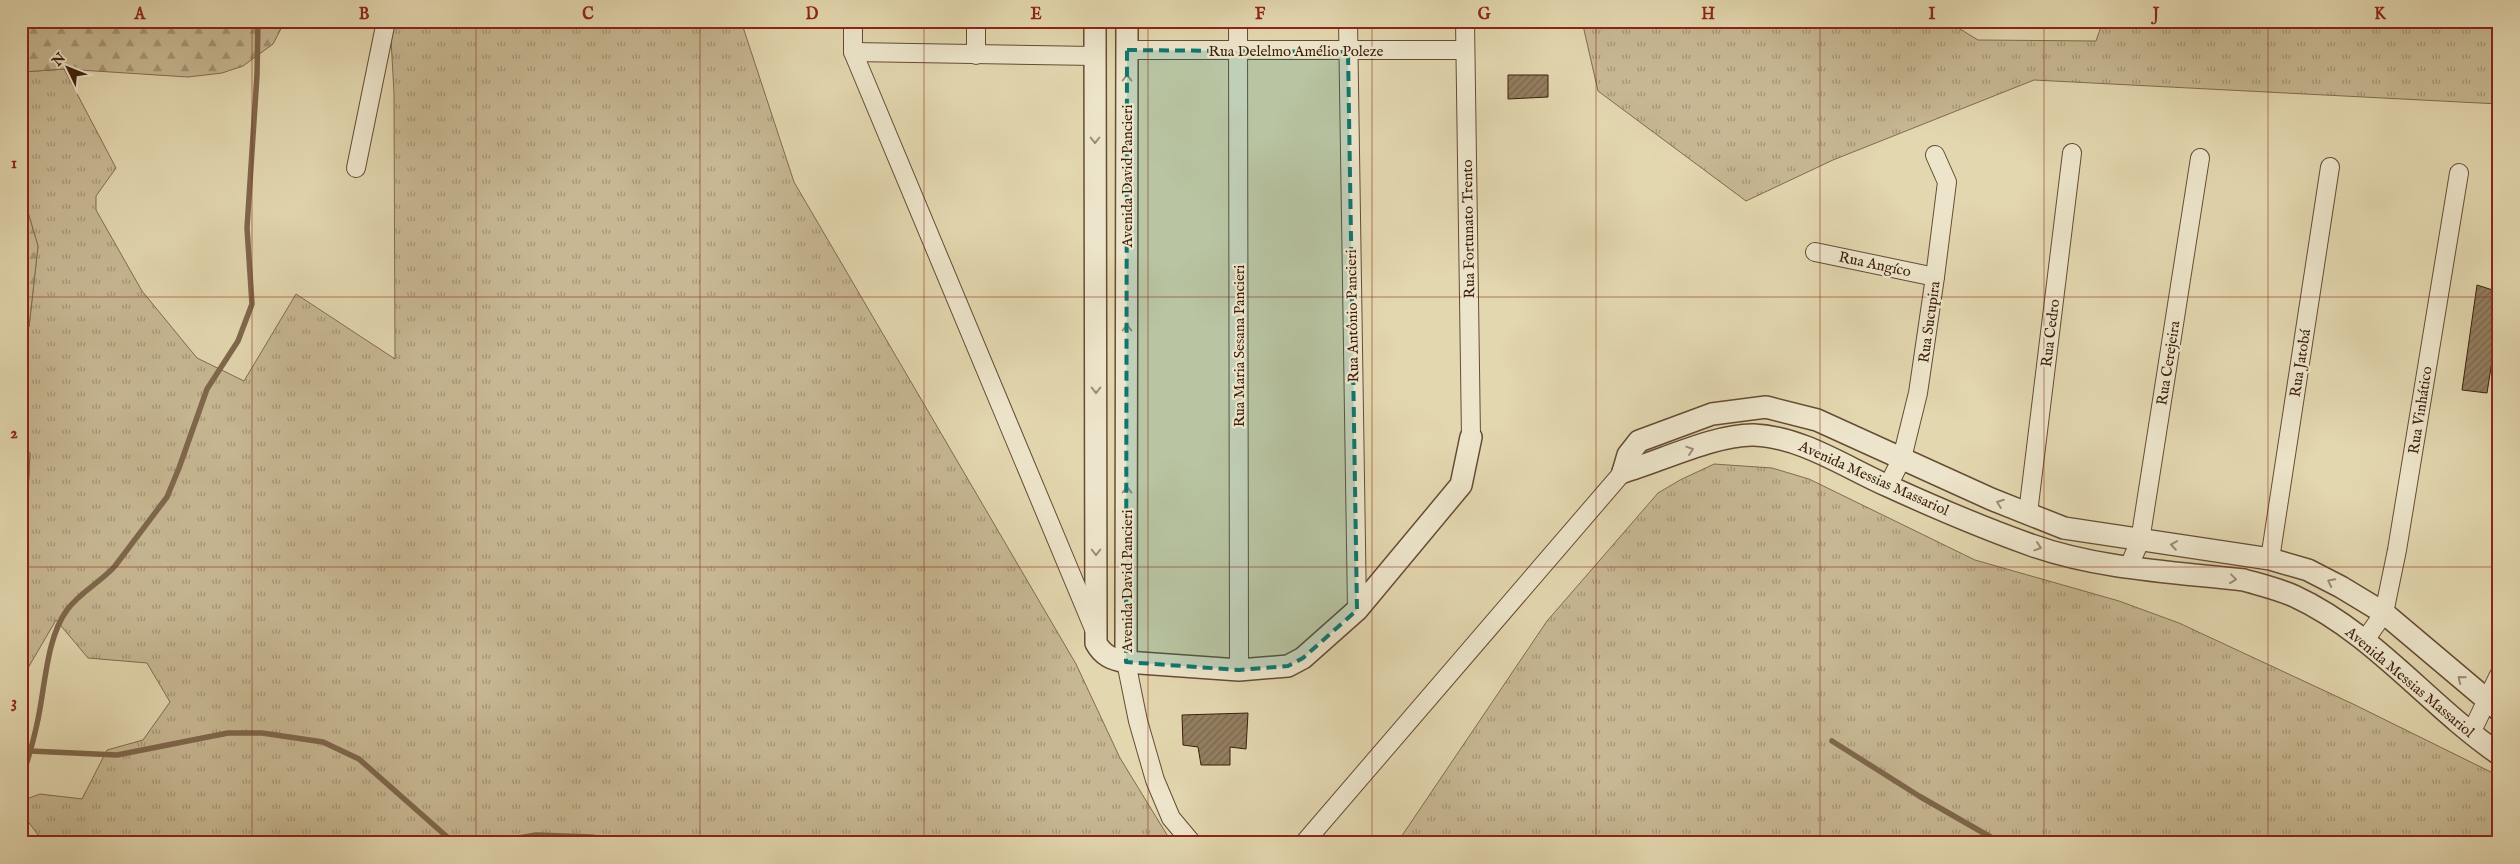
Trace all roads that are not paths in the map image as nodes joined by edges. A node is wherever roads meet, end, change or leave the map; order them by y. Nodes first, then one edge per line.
1 (386, 21) edge
2 (853, 21) edge
3 (976, 21) edge
4 (1094, 21) edge
5 (1127, 21) edge
6 (1238, 21) edge
7 (1348, 21) edge
8 (1465, 21) edge
9 (1127, 50) junction
10 (1238, 50) junction
11 (1466, 50) junction
12 (853, 52) junction
13 (1348, 52) junction
14 (976, 55) junction
15 (1095, 56) junction
16 (2072, 153) dead end
17 (1935, 155) dead end
18 (2200, 158) dead end
19 (2330, 166) dead end
20 (356, 168) dead end
21 (2459, 173) dead end
22 (1815, 252) dead end
23 (1936, 277) junction
24 (1471, 437) joint
25 (1902, 458) junction
26 (1623, 472) junction
27 (1888, 486) junction
28 (2028, 513) junction
29 (2140, 541) junction
30 (2270, 559) junction
31 (2129, 566) junction
32 (1357, 610) junction
33 (2384, 613) junction
34 (1096, 634) junction
35 (2365, 640) junction
36 (1126, 662) junction
37 (1239, 670) junction
38 (2499, 675) edge
39 (2493, 705) edge
40 (2471, 733) junction
41 (2499, 754) edge
42 (1192, 843) edge
43 (1304, 843) edge

1 - 20 street
2 - 12 street
3 - 14 street
4 - 15 street, Avenida David Pancieri
5 - 9 street, Avenida David Pancieri
6 - 10 street, Rua Maria Sesana Pancieri
7 - 13 street, Rua Antônio Pancieri
8 - 11 street, Rua Fortunato Trento
9 - 10 street, Rua Delelmo Amélio Poleze
36 -> 9 street, Avenida David Pancieri
10 - 13 street, Rua Delelmo Amélio Poleze
10 - 37 street, Rua Maria Sesana Pancieri
11 - 13 street, Rua Delelmo Amélio Poleze
11 - 24 street, Rua Fortunato Trento
12 - 14 street
12 - 34 street
13 - 32 street, Rua Antônio Pancieri
14 - 15 street
15 -> 34 street, Avenida David Pancieri
16 - 28 street, Rua Cedro
17 - 23 street, Rua Sucupira
18 - 29 street, Rua Cerejeira
19 - 30 street, Rua Jatobá
21 - 33 street, Rua Vinhático
22 - 23 street, Rua Angíco
23 - 25 street, Rua Sucupira
24 - 32 street
25 - 26 street, Avenida Messias Massariol
25 - 27 street, Rua Sucupira
28 -> 25 street, Avenida Messias Massariol
26 -> 27 street, Avenida Messias Massariol
26 - 43 street
27 -> 31 street, Avenida Messias Massariol
28 - 29 street, Avenida Messias Massariol
30 -> 29 street, Avenida Messias Massariol
29 - 31 street, Rua Cerejeira
33 -> 30 street, Avenida Messias Massariol
31 -> 35 street, Avenida Messias Massariol
32 - 37 street
33 - 35 street, Rua Vinhático
39 -> 33 street, Avenida Messias Massariol
34 - 36 street, Avenida David Pancieri
35 - 40 street, Avenida Messias Massariol
36 - 37 street
36 - 42 street
38 - 39 street
39 - 40 street
40 - 41 street, Avenida Messias Massariol

